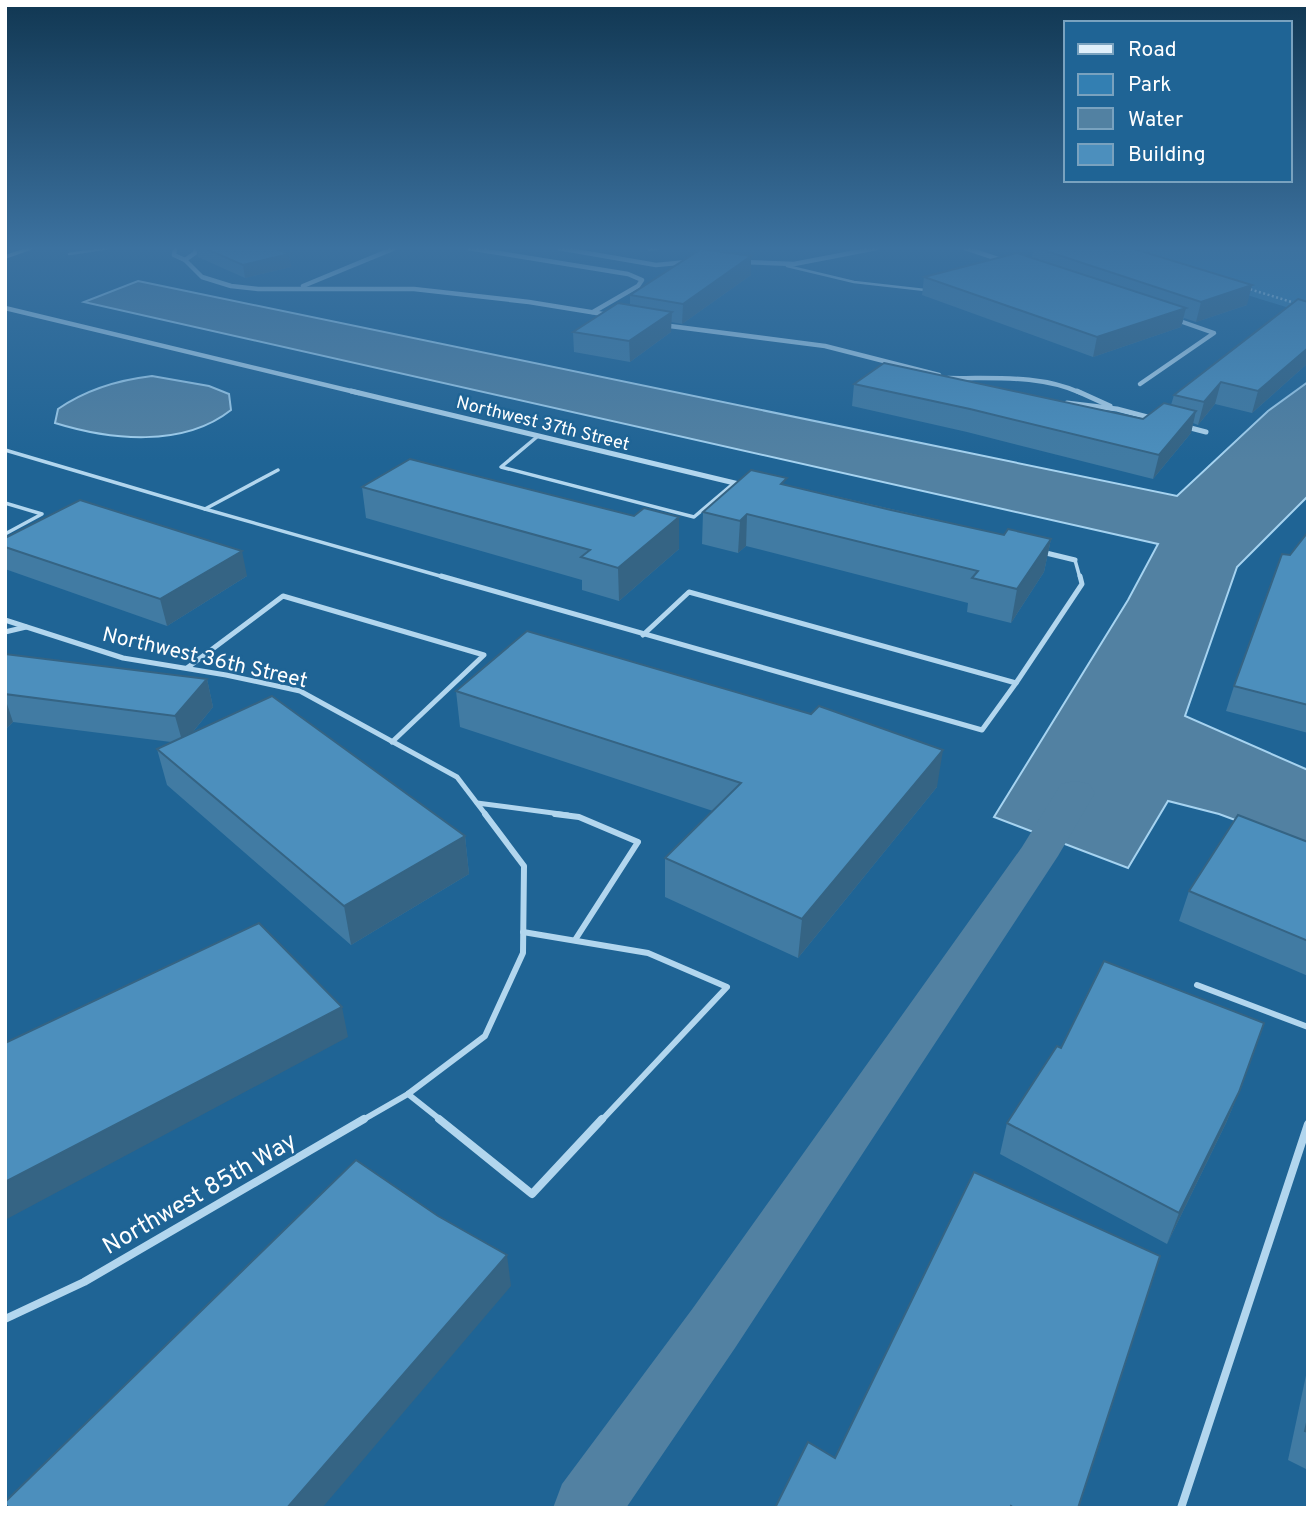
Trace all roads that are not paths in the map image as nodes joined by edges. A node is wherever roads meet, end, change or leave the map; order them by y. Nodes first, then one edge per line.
1 (49, 319) edge
2 (1172, 319) edge
3 (656, 324) edge
4 (948, 378) junction
5 (972, 384) edge
6 (1140, 384) dead end
7 (1066, 403) edge
8 (1117, 409) junction
9 (1168, 422) edge
10 (1181, 426) edge
11 (1206, 432) dead end
12 (538, 436) junction
13 (5, 450) edge
14 (278, 470) dead end
15 (734, 483) junction
16 (748, 486) edge
17 (5, 503) edge
18 (205, 509) junction
19 (5, 534) edge
20 (1034, 550) edge
21 (1075, 559) joint
22 (5, 620) edge
23 (26, 627) junction
24 (5, 632) edge
25 (643, 635) junction
26 (187, 668) junction
27 (1016, 683) junction
28 (392, 742) junction
29 (477, 803) junction
30 (523, 932) junction
31 (575, 940) junction
32 (1197, 985) dead end
33 (1308, 1027) edge
34 (408, 1094) junction
35 (1308, 1124) edge
36 (5, 1319) edge
37 (1181, 1508) edge

1 - 12 street, Northwest 37th Street
2 - 6 street
3 - 4 street
4 - 5 street
4 - 8 street
7 - 8 street
8 - 9 street
10 - 11 street
12 - 15 street, Northwest 37th Street
12 - 15 lane
13 - 18 lane
14 - 18 lane
15 - 16 street, Northwest 37th Street
17 - 19 lane
18 - 25 lane
20 - 21 street
21 - 27 lane
22 - 23 lane, Northwest 36th Street
23 - 24 lane
23 - 26 lane, Northwest 36th Street
25 - 27 lane
25 - 27 lane
26 - 28 lane, Northwest 36th Street
26 - 28 lane
28 - 29 lane, Northwest 36th Street
29 - 30 lane, Northwest 36th Street
29 - 31 lane
30 - 31 lane
30 - 34 lane, Northwest 36th Street
31 - 34 lane
32 - 33 lane
34 - 36 lane, Northwest 85th Way
35 - 37 lane

